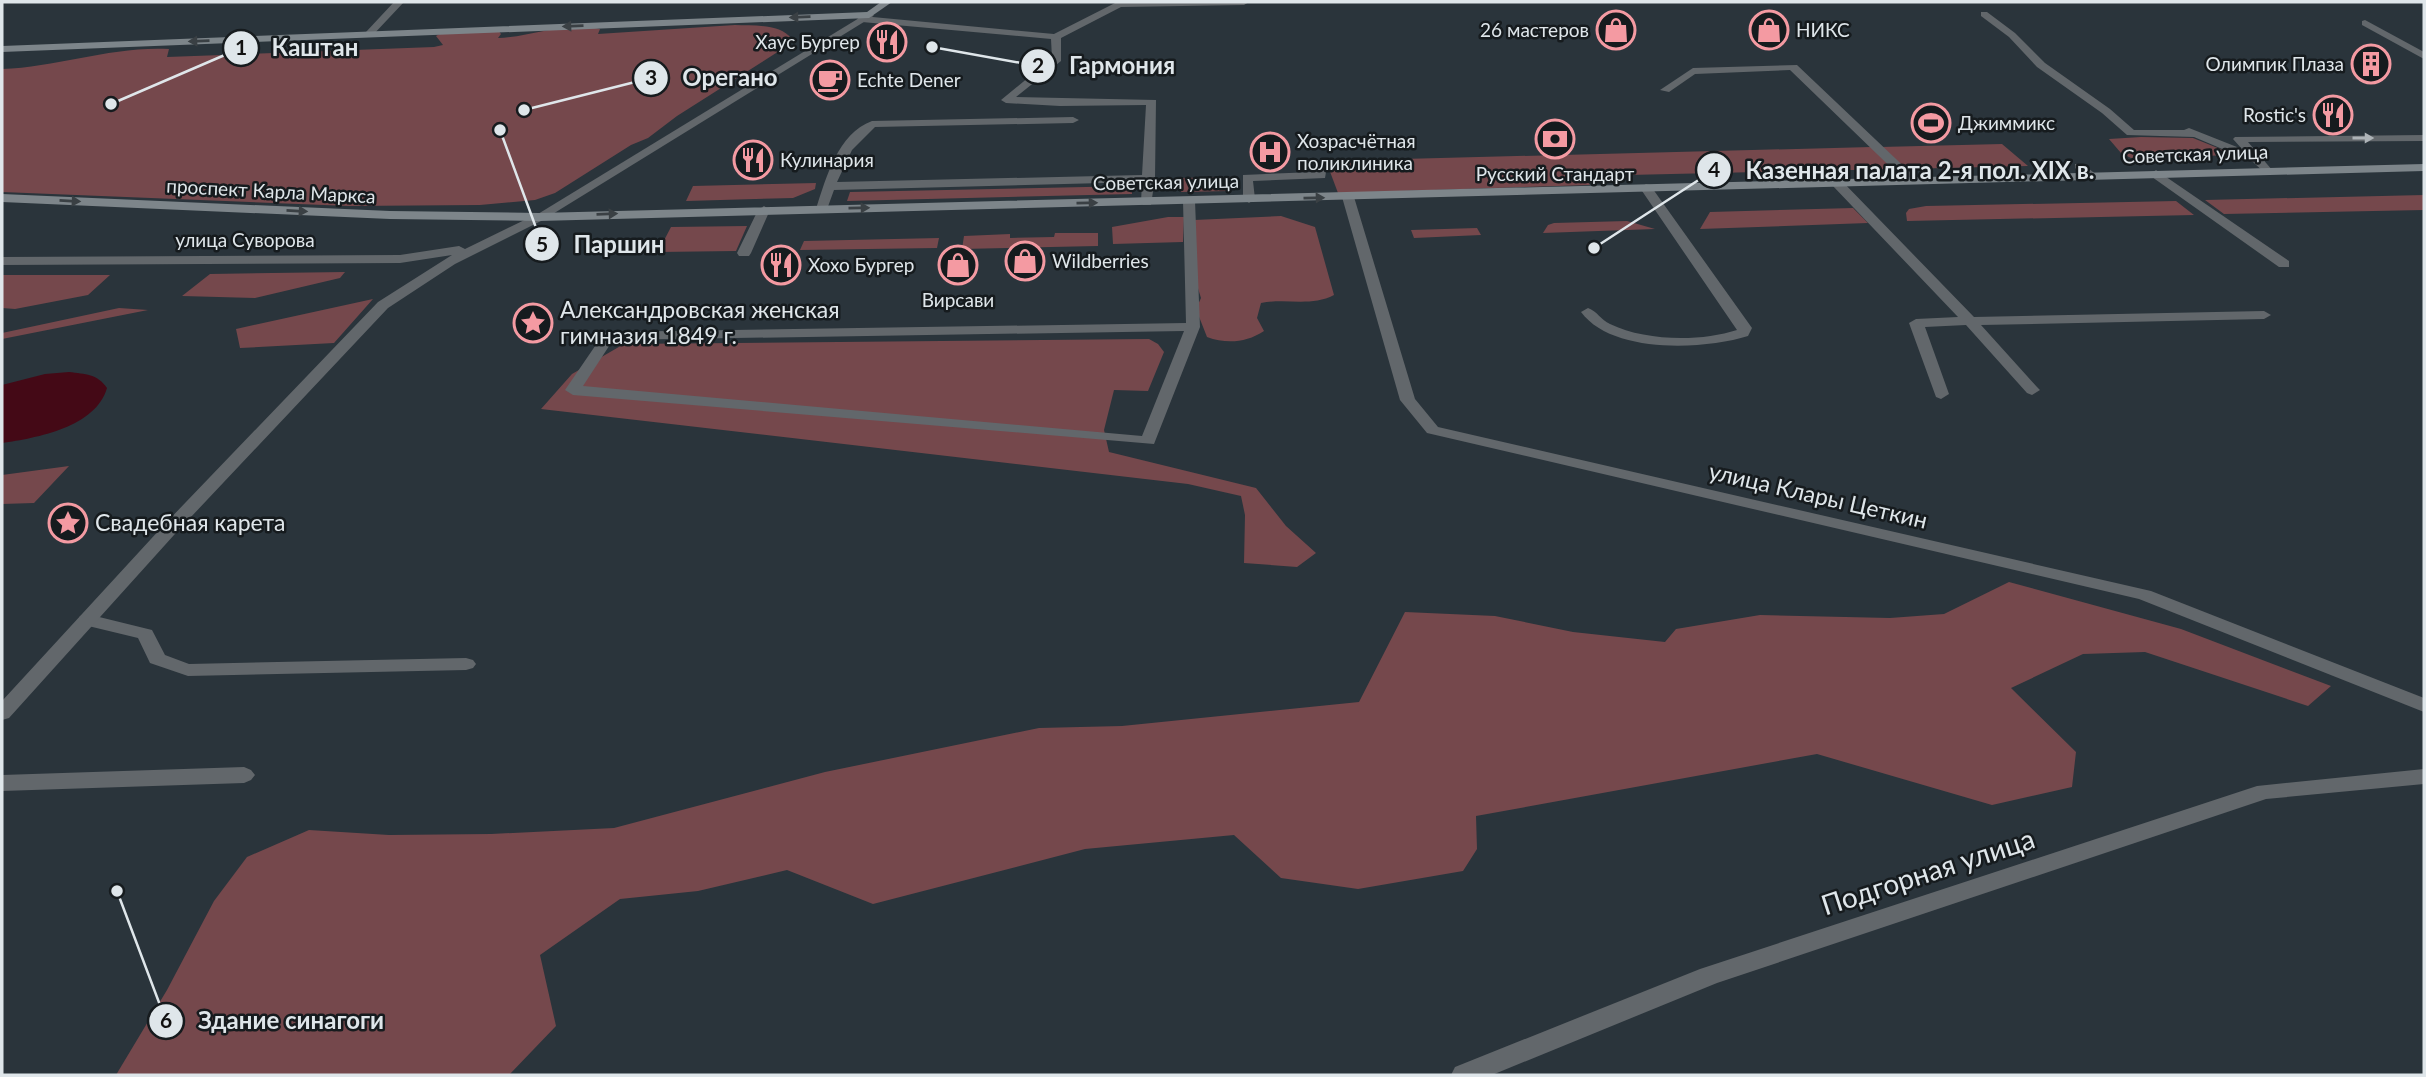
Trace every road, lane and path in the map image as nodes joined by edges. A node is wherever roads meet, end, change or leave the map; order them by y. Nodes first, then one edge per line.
1 (399, 2) edge
2 (887, 2) edge
3 (1244, 2) edge
4 (1984, 14) dead end
5 (865, 17) junction
6 (2365, 23) dead end
7 (369, 34) junction
8 (1056, 37) junction
9 (2, 49) edge
10 (2424, 56) edge
11 (1665, 90) dead end
12 (1073, 120) dead end
13 (2424, 138) edge
14 (2258, 161) junction
15 (2079, 166) dead end
16 (2424, 167) edge
17 (2267, 171) junction
18 (1320, 172) dead end
19 (2156, 174) junction
20 (2092, 176) junction
21 (1149, 178) junction
22 (1911, 180) junction
23 (1836, 182) junction
24 (830, 186) junction
25 (1646, 188) junction
26 (1348, 197) junction
27 (2, 198) edge
28 (1249, 199) junction
29 (1189, 201) junction
30 (1147, 202) junction
31 (822, 209) junction
32 (764, 210) junction
33 (539, 217) junction
34 (486, 243) junction
35 (744, 253) dead end
36 (2, 261) edge
37 (2284, 264) dead end
38 (1588, 312) dead end
39 (2264, 315) dead end
40 (1970, 321) junction
41 (1192, 327) junction
42 (2032, 390) dead end
43 (1941, 394) dead end
44 (87, 620) junction
45 (466, 664) dead end
46 (2424, 705) edge
47 (2, 713) edge
48 (244, 775) dead end
49 (2424, 776) edge
50 (2, 783) edge
51 (1464, 1075) edge

1 - 7 street
2 - 5 main road
3 - 8 street
4 - 14 street
5 -> 7 main road
5 - 8 street
5 - 33 street
6 - 10 street
7 -> 9 main road
8 - 21 street
11 - 22 street
12 - 24 street
14 -> 13 street
14 - 17 street
15 - 20 street
16 - 17 main road, Советская улица
17 - 19 main road, Советская улица
18 - 28 street
19 - 20 main road, Советская улица
19 - 37 street
20 - 22 main road, Советская улица
21 - 24 street
21 - 30 street
22 - 23 main road, Советская улица
23 - 25 main road, Советская улица
23 - 40 street
24 - 31 street
25 - 26 main road, Советская улица
25 - 38 street
28 -> 26 main road, Советская улица
26 - 46 street, улица Клары Цеткин
27 -> 33 main road, проспект Карла Маркса
28 - 29 main road, Советская улица
29 - 30 main road, Советская улица
29 - 41 street
31 -> 30 main road, Советская улица
31 - 32 main road, Советская улица
33 -> 32 main road, Советская улица
32 - 35 street
33 - 34 street
34 - 36 street, улица Суворова
34 - 44 street
39 - 40 street
40 - 42 street
40 - 43 street
41 - 41 street
44 - 45 street
44 - 47 street
48 - 50 street
49 - 51 street, Подгорная улица

